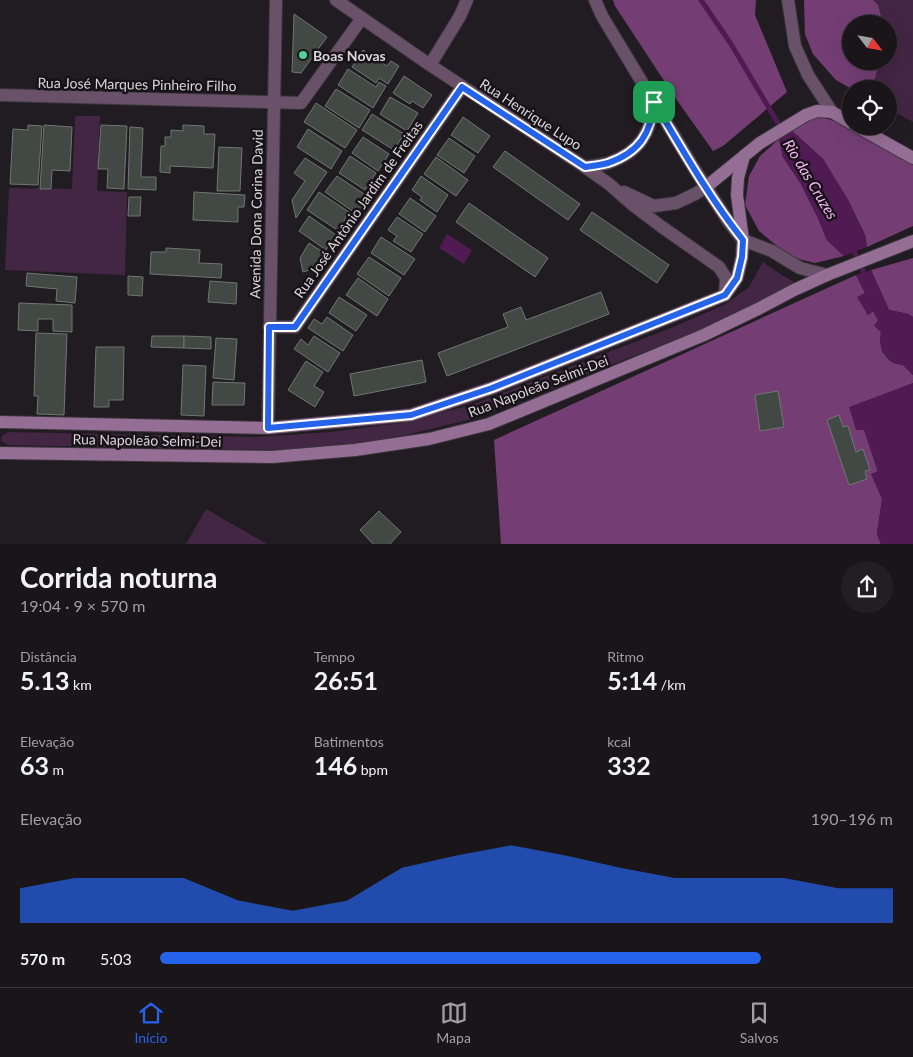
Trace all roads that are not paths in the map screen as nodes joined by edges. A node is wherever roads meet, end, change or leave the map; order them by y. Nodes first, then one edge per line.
1 (276, 0) edge
2 (336, 0) edge
3 (467, 0) edge
4 (595, 0) edge
5 (788, 0) edge
6 (362, 18) junction
7 (430, 65) junction
8 (462, 87) junction
9 (0, 95) edge
10 (274, 102) junction
11 (654, 102) junction
12 (832, 112) junction
13 (842, 118) edge
14 (872, 135) edge
15 (744, 156) junction
16 (913, 158) edge
17 (585, 167) junction
18 (608, 184) junction
19 (706, 187) junction
20 (743, 240) junction
21 (913, 241) edge
22 (830, 274) junction
23 (725, 295) junction
24 (269, 327) junction
25 (0, 422) edge
26 (268, 428) junction
27 (0, 454) edge

1 - 10 street, Avenida Dona Corina David
2 - 6 street, Rua Henrique Lupo
3 - 7 street
4 - 11 street
5 - 12 street
6 - 7 street, Rua Henrique Lupo
6 - 10 street, Rua José Marques Pinheiro Filho
7 - 8 street, Rua Henrique Lupo
8 - 17 street, Rua Henrique Lupo
8 - 24 street, Rua José Antônio Jardim de Freitas
9 - 10 street, Rua José Marques Pinheiro Filho
10 - 24 street, Avenida Dona Corina David
11 - 17 street
11 - 19 street
12 - 13 main road
12 - 15 main road
14 - 16 main road
15 - 19 main road
15 - 20 main road
17 - 18 street, Rua Henrique Lupo
18 - 19 street, Rua Henrique Lupo
18 - 23 street, Rua Henrique Lupo
19 - 20 street
20 - 22 street
20 - 23 main road
21 - 22 main road, Rua Napoleão Selmi-Dei
22 - 27 main road, Rua Napoleão Selmi-Dei
23 - 26 main road, Rua Napoleão Selmi-Dei
24 - 26 street, Avenida Dona Corina David
25 - 26 main road, Rua Napoleão Selmi-Dei

